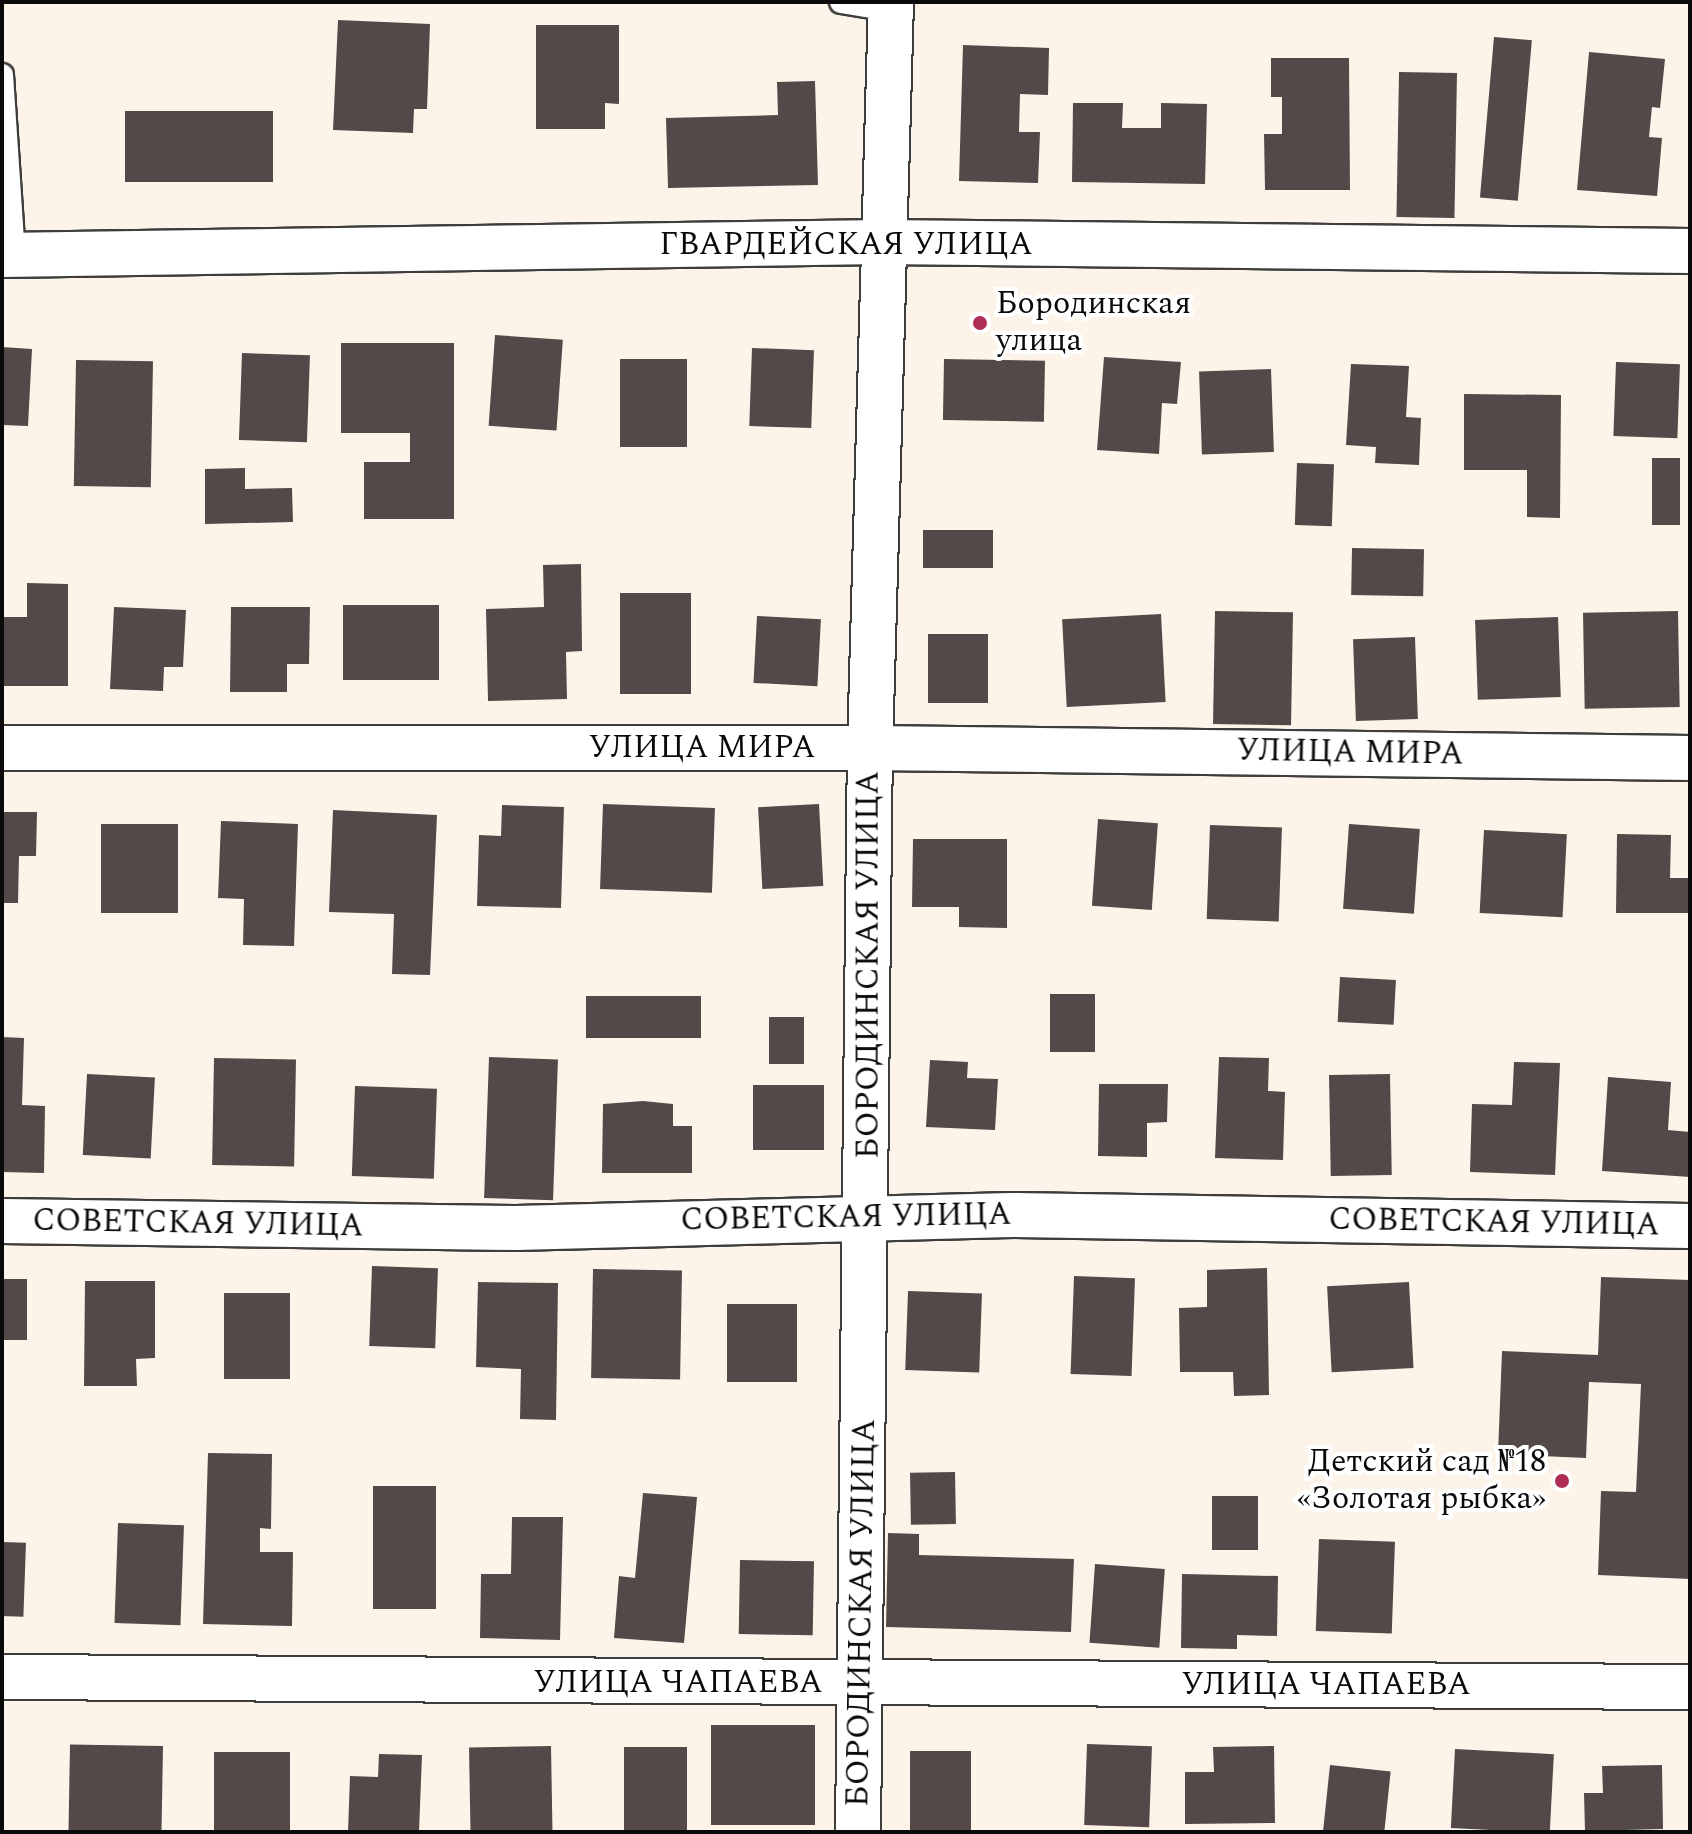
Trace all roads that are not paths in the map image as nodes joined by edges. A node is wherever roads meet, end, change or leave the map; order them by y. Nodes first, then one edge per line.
1 (841, 2) edge
2 (890, 6) edge
3 (2, 75) edge
4 (881, 242) junction
5 (1690, 251) edge
6 (8, 256) edge
7 (2, 748) edge
8 (870, 748) junction
9 (1690, 758) edge
10 (868, 1219) junction
11 (2, 1221) edge
12 (1690, 1226) edge
13 (2, 1677) edge
14 (862, 1684) junction
15 (1690, 1687) edge
16 (858, 1832) edge

1 - 2 lane
2 - 4 street, БОРОДИНСКАЯ УЛИЦА
3 - 6 lane
4 - 5 street, ГВАРДЕЙСКАЯ УЛИЦА
4 - 6 street, ГВАРДЕЙСКАЯ УЛИЦА
4 - 8 street, БОРОДИНСКАЯ УЛИЦА
7 - 8 street, УЛИЦА МИРА
8 - 9 street, УЛИЦА МИРА
8 - 10 street, БОРОДИНСКАЯ УЛИЦА
10 - 11 street, СОВЕТСКАЯ УЛИЦА
10 - 12 street, СОВЕТСКАЯ УЛИЦА
10 - 14 street, БОРОДИНСКАЯ УЛИЦА
13 - 14 street, УЛИЦА ЧАПАЕВА
14 - 15 street, УЛИЦА ЧАПАЕВА
14 - 16 street, БОРОДИНСКАЯ УЛИЦА

